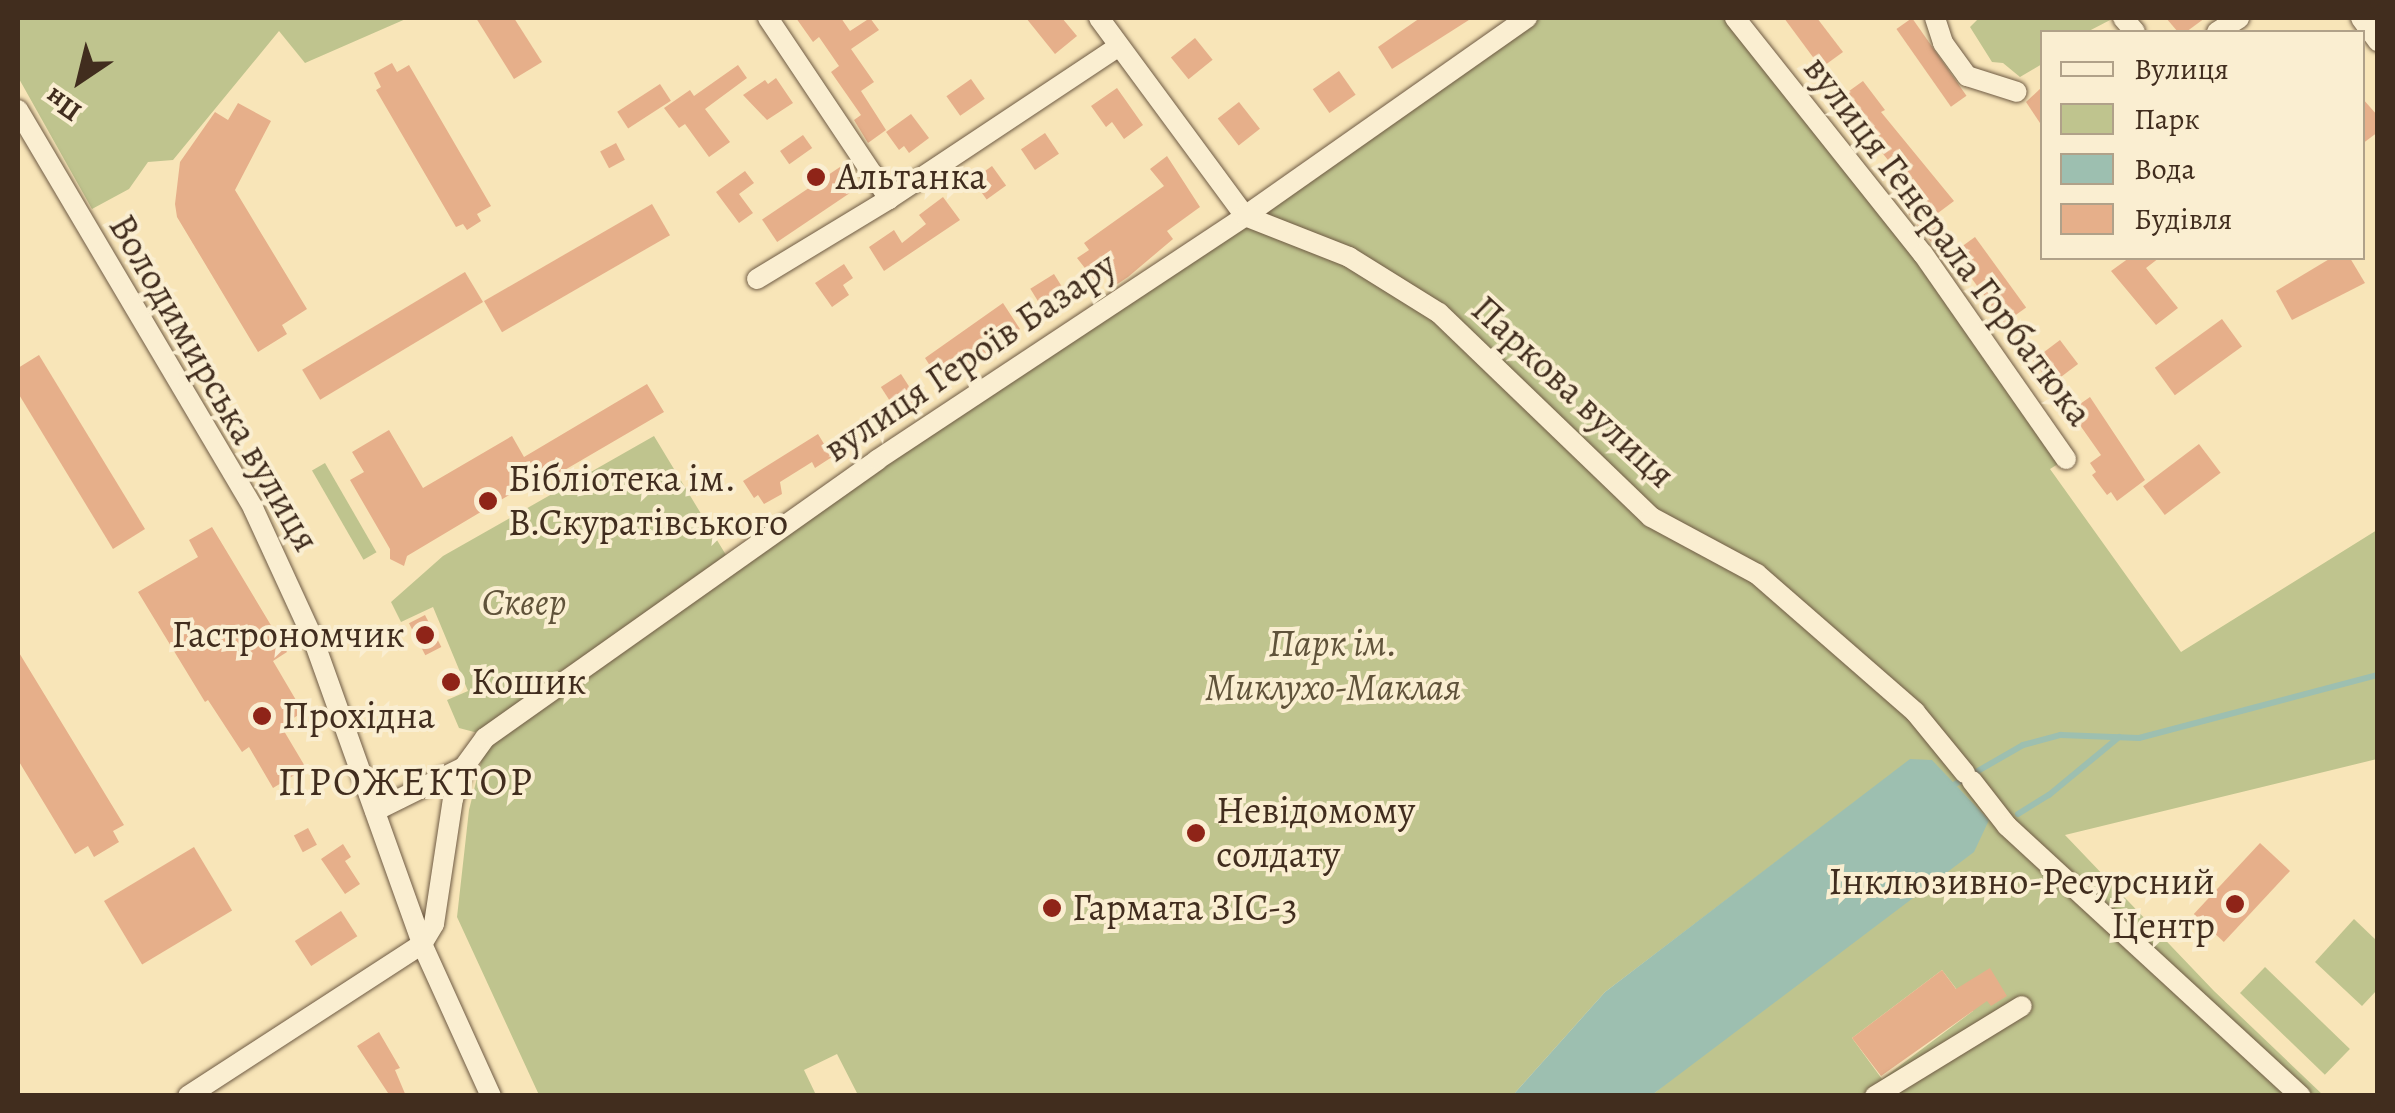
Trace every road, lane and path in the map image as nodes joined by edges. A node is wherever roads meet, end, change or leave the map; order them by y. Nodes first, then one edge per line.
1 (768, 18) edge
2 (1099, 18) edge
3 (1527, 18) edge
4 (1735, 18) edge
5 (1935, 18) edge
6 (2361, 18) edge
7 (2378, 41) edge
8 (1119, 46) junction
9 (2018, 92) dead end
10 (18, 110) edge
11 (889, 199) junction
12 (1244, 216) junction
13 (757, 279) dead end
14 (2066, 459) dead end
15 (464, 767) junction
16 (375, 810) junction
17 (422, 944) junction
18 (2022, 1006) dead end
19 (188, 1096) edge
20 (490, 1096) edge
21 (1874, 1096) edge
22 (2301, 1096) edge

1 - 11 street
2 - 8 street
3 - 12 street, вулиця Героїв Базару
4 - 14 street, вулиця Генерала Горбатюка
5 - 9 street
6 - 7 street
8 - 11 street
8 - 12 street
10 - 16 street, Володимирська вулиця
11 - 13 street
12 - 15 street, вулиця Героїв Базару
12 - 22 street, Паркова вулиця
15 - 16 street
15 - 17 street
16 - 17 street, Володимирська вулиця
17 - 19 street
17 - 20 street
18 - 21 street

